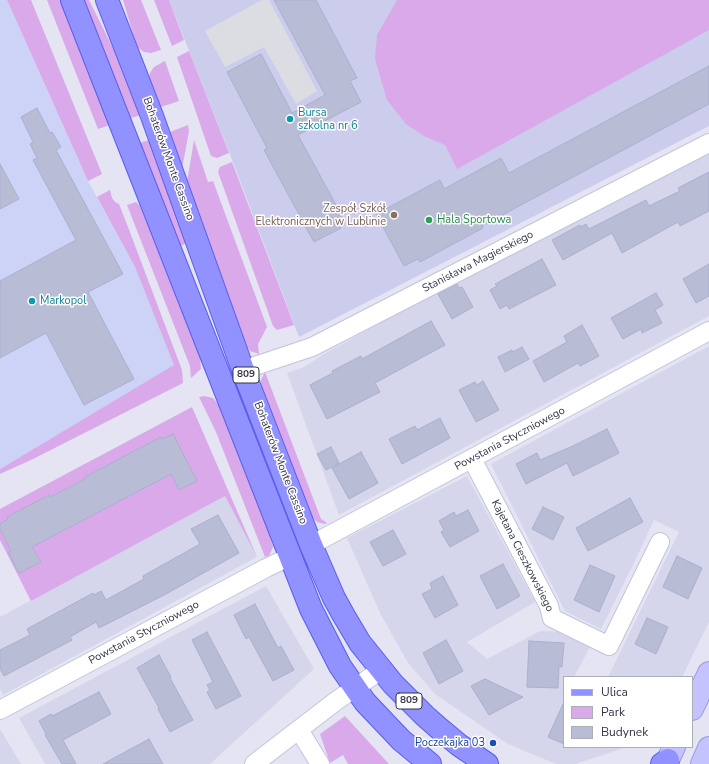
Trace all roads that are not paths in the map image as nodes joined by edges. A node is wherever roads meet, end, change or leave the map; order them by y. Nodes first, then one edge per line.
1 (72, 0) edge
2 (107, 0) edge
3 (709, 143) edge
4 (709, 331) edge
5 (244, 370) junction
6 (472, 460) junction
7 (660, 542) dead end
8 (311, 545) junction
9 (289, 556) junction
10 (381, 670) junction
11 (709, 673) edge
12 (355, 688) junction
13 (693, 707) edge
14 (0, 710) edge
15 (299, 730) junction
16 (709, 748) edge
17 (254, 764) edge
18 (320, 764) edge
19 (430, 764) edge
20 (487, 764) edge
21 (702, 764) edge

1 - 9 main road, 809
2 - 5 main road, Bohaterów Monte Cassino / 809
3 - 5 street, Stanisława Magierskiego
4 - 6 street, Powstania Styczniowego
5 - 8 main road, Bohaterów Monte Cassino / 809
6 - 7 street, Kajetana Cieszkowskiego
6 - 8 street, Powstania Styczniowego
8 - 10 main road, Bohaterów Monte Cassino / 809
9 - 12 main road, 809
9 - 14 street, Powstania Styczniowego
10 - 12 street
10 - 20 main road, Bohaterów Monte Cassino / 809
11 - 13 main road
12 - 15 street
12 - 19 main road, 809
15 - 17 street
15 - 18 street
16 - 21 main road

